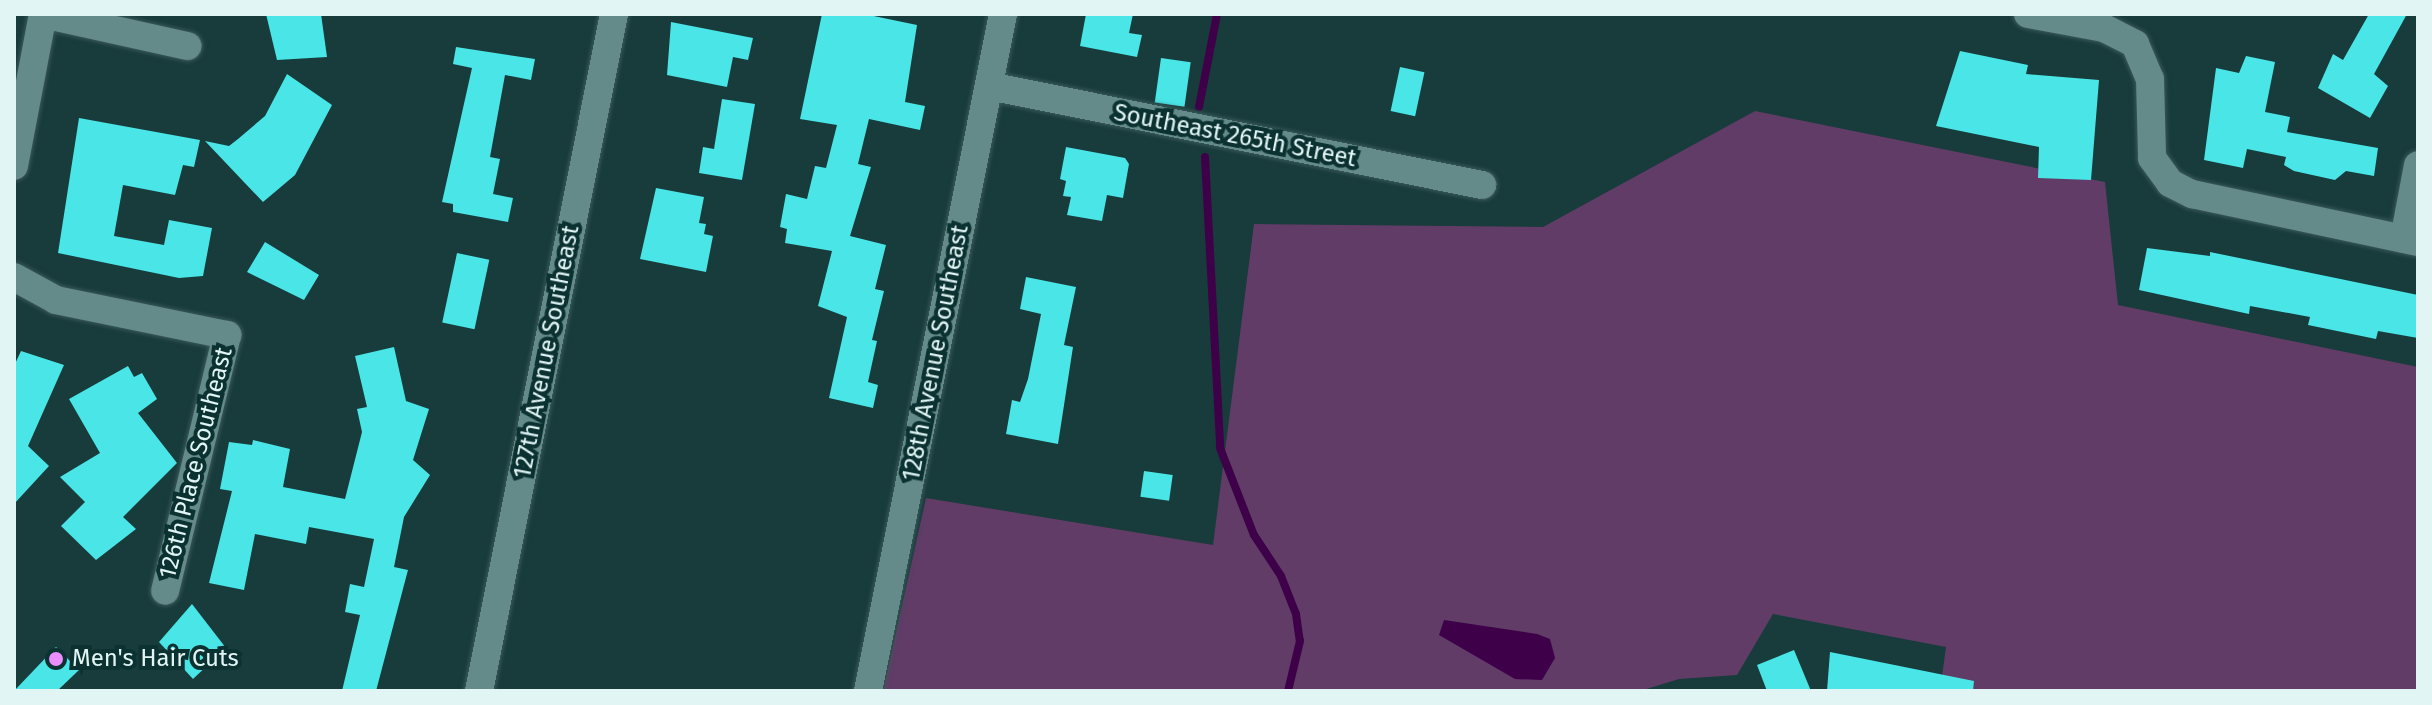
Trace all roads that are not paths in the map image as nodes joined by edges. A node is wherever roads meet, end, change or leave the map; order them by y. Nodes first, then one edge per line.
1 (43, 14) edge
2 (614, 14) edge
3 (1003, 14) edge
4 (2028, 14) edge
5 (187, 46) dead end
6 (989, 86) junction
7 (2418, 165) edge
8 (14, 166) edge
9 (1482, 185) dead end
10 (2411, 241) edge
11 (14, 277) edge
12 (165, 591) dead end
13 (479, 691) edge
14 (868, 691) edge

1 - 5 street
1 - 8 street
2 - 13 street, 127th Avenue Southeast
3 - 6 street, 128th Avenue Southeast
4 - 10 street
6 - 9 street, Southeast 265th Street
6 - 14 street, 128th Avenue Southeast
7 - 10 street
11 - 12 street, 126th Place Southeast

